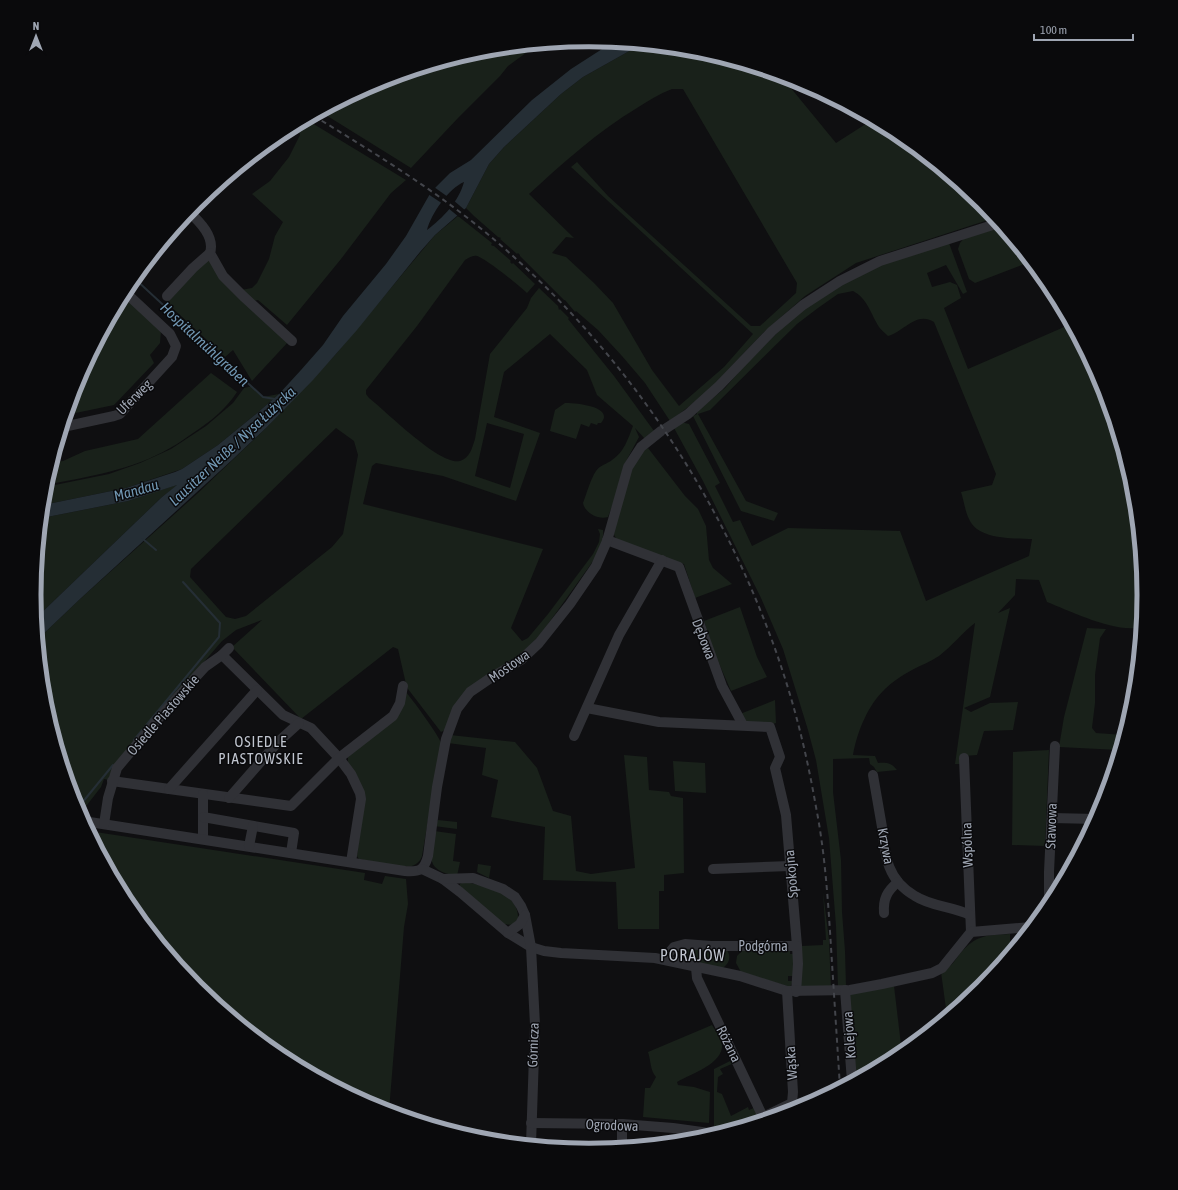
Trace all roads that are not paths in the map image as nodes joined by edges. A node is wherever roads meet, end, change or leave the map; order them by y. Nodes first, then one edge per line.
1 (194, 216) edge
2 (992, 225) edge
3 (210, 253) junction
4 (130, 296) edge
5 (167, 296) dead end
6 (292, 341) dead end
7 (68, 426) edge
8 (607, 540) junction
9 (662, 560) junction
10 (403, 686) dead end
11 (257, 690) junction
12 (587, 708) junction
13 (299, 723) junction
14 (743, 725) junction
15 (574, 736) dead end
16 (1055, 746) dead end
17 (339, 758) junction
18 (964, 758) dead end
19 (873, 775) dead end
20 (112, 781) junction
21 (168, 789) junction
22 (203, 794) junction
23 (229, 798) junction
24 (203, 817) junction
25 (1052, 818) junction
26 (1089, 819) edge
27 (91, 822) edge
28 (104, 824) junction
29 (253, 826) junction
30 (203, 839) junction
31 (249, 846) junction
32 (291, 853) junction
33 (351, 862) junction
34 (790, 866) junction
35 (422, 869) junction
36 (713, 869) dead end
37 (443, 879) junction
38 (898, 882) junction
39 (1049, 892) edge
40 (884, 913) dead end
41 (525, 915) junction
42 (970, 915) junction
43 (1025, 927) edge
44 (971, 932) junction
45 (508, 933) junction
46 (531, 946) junction
47 (797, 946) junction
48 (666, 960) junction
49 (696, 968) junction
50 (845, 990) junction
51 (791, 992) junction
52 (852, 1076) edge
53 (788, 1105) edge
54 (762, 1115) edge
55 (531, 1123) junction
56 (622, 1124) junction
57 (697, 1132) edge
58 (531, 1140) edge
59 (622, 1142) edge

1 - 3 street
2 - 8 street, Mostowa
3 - 5 street
3 - 6 street
4 - 7 street, Uferweg
8 - 9 street, Dębowa
8 - 35 street, Mostowa
9 - 12 street
9 - 14 street, Dębowa
10 - 17 street
11 - 13 street, Osiedle Piastowskie
11 - 20 street, Osiedle Piastowskie
11 - 21 street
12 - 14 street
12 - 15 street
13 - 17 street, Osiedle Piastowskie
13 - 23 street
14 - 34 street, Spokojna
16 - 25 street, Stawowa
17 - 23 street
17 - 33 street, Osiedle Piastowskie
18 - 42 street, Wspólna
19 - 38 street, Krzywa
20 - 21 street
20 - 28 street, Osiedle Piastowskie
21 - 22 street
22 - 23 street
22 - 24 street
24 - 29 street
24 - 30 street
25 - 26 street
25 - 39 street, Stawowa
27 - 28 street
28 - 30 street
29 - 31 street
29 - 32 street
30 - 31 street
31 - 32 street
32 - 33 street
33 - 35 street
34 - 36 street
34 - 47 street, Spokojna
35 - 37 street
37 - 41 street, Górnicza
37 - 45 street
38 - 40 street
38 - 42 street, Krzywa
41 - 45 street
41 - 46 street, Górnicza
42 - 44 street, Wspólna
43 - 44 street
44 - 50 street
45 - 46 street
46 - 48 street
46 - 55 street, Górnicza
47 - 48 street, Podgórna
47 - 51 street, Spokojna
48 - 49 street
49 - 51 street
49 - 54 street, Różana
50 - 51 street
50 - 52 street, Kolejowa
51 - 53 street, Wąska
55 - 56 street, Ogrodowa
55 - 58 street, Górnicza
56 - 57 street, Ogrodowa
56 - 59 street

